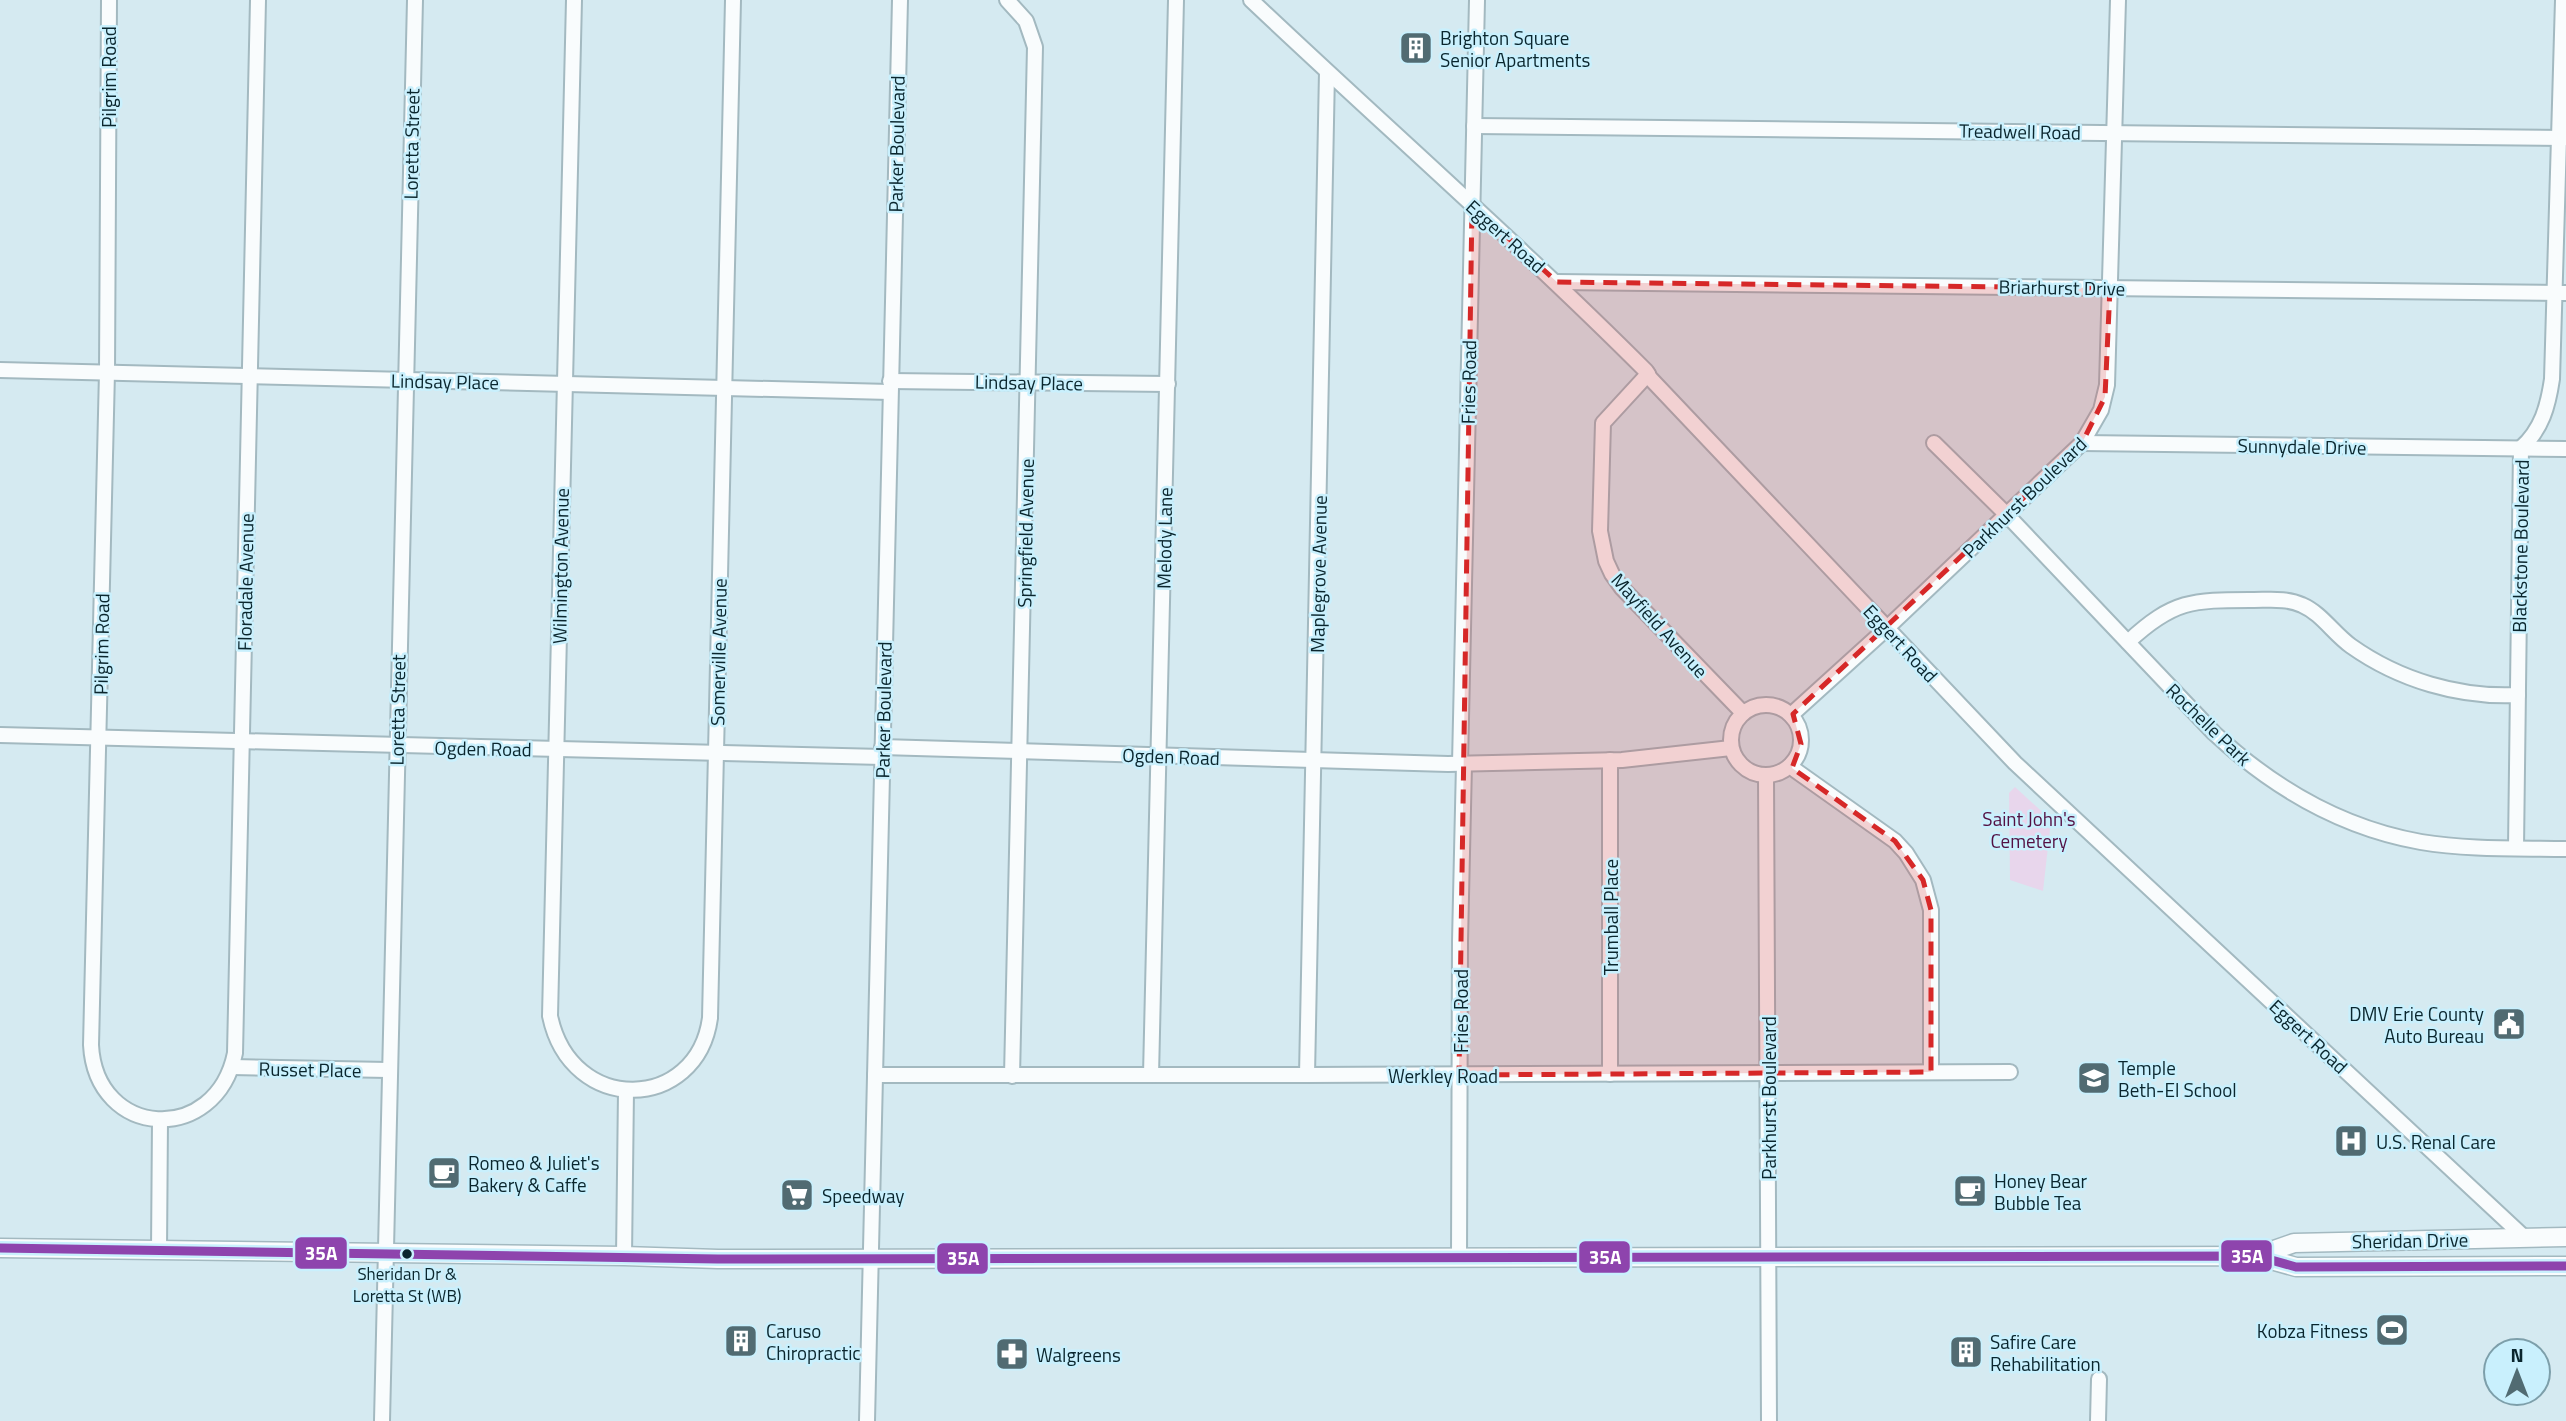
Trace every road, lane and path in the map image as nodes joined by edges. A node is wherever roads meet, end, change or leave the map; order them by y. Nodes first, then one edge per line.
1 (109, 0) edge
2 (258, 0) edge
3 (415, 0) edge
4 (574, 0) edge
5 (733, 0) edge
6 (900, 0) edge
7 (1007, 0) edge
8 (1176, 0) edge
9 (1251, 0) edge
10 (1477, 0) edge
11 (2118, 0) edge
12 (2563, 0) edge
13 (1327, 72) junction
14 (1474, 126) junction
15 (2115, 132) junction
16 (2563, 138) edge
17 (1472, 205) junction
18 (1557, 282) junction
19 (2110, 288) junction
20 (2560, 293) edge
21 (0, 370) edge
22 (107, 372) junction
23 (1648, 374) junction
24 (250, 376) junction
25 (406, 380) junction
26 (1028, 383) junction
27 (565, 384) junction
28 (1168, 384) junction
29 (890, 386) junction
30 (724, 388) junction
31 (1934, 443) dead end
32 (2082, 443) junction
33 (2521, 449) junction
34 (2566, 449) edge
35 (2007, 515) junction
36 (1887, 628) junction
37 (2127, 642) junction
38 (2518, 695) junction
39 (1742, 713) junction
40 (1791, 715) junction
41 (0, 736) edge
42 (99, 738) junction
43 (242, 742) junction
44 (397, 746) junction
45 (1731, 748) junction
46 (555, 749) junction
47 (1020, 751) junction
48 (882, 752) junction
49 (715, 753) junction
50 (1159, 755) junction
51 (1314, 760) junction
52 (1610, 760) junction
53 (1462, 764) junction
54 (1791, 765) junction
55 (1766, 775) junction
56 (2516, 848) junction
57 (2566, 849) edge
58 (232, 1067) junction
59 (388, 1070) junction
60 (1931, 1072) junction
61 (2010, 1072) dead end
62 (1769, 1073) junction
63 (875, 1074) junction
64 (1459, 1074) junction
65 (1610, 1074) junction
66 (1307, 1075) junction
67 (1012, 1076) junction
68 (1151, 1076) junction
69 (626, 1091) junction
70 (160, 1120) junction
71 (2566, 1237) edge
72 (2525, 1238) junction
73 (0, 1248) edge
74 (159, 1250) junction
75 (385, 1253) junction
76 (624, 1255) junction
77 (2257, 1256) junction
78 (1459, 1258) junction
79 (1768, 1258) junction
80 (872, 1259) junction
81 (2564, 1268) edge
82 (2099, 1379) dead end
83 (382, 1421) edge
84 (867, 1421) edge
85 (1769, 1421) edge
86 (2098, 1421) edge

1 - 22 street, Pilgrim Road
2 - 24 street, Floradale Avenue
3 - 25 street, Loretta Street
4 - 27 street, Wilmington Avenue
5 - 30 street, Somerville Avenue
6 - 29 street, Parker Boulevard
7 - 26 street, Springfield Avenue
8 - 28 street, Melody Lane
9 - 13 street, Eggert Road
10 - 14 street, Fries Road
11 - 15 street, Parkhurst Boulevard
12 - 16 street, Blackstone Boulevard
13 - 17 street, Eggert Road
13 - 51 street, Maplegrove Avenue
14 - 15 street, Treadwell Road
14 - 17 street, Fries Road
15 - 16 street, Treadwell Road
15 - 19 street, Parkhurst Boulevard
16 - 20 street, Blackstone Boulevard
17 - 18 street, Eggert Road
17 - 53 street, Fries Road
18 - 19 street, Briarhurst Drive
18 - 23 street, Eggert Road
19 - 20 street, Briarhurst Drive
19 - 32 street, Parkhurst Boulevard
20 - 33 street, Blackstone Boulevard
21 - 22 street, Lindsay Place
22 - 24 street, Lindsay Place
22 - 42 street, Pilgrim Road
23 - 36 street, Eggert Road
23 - 39 street, Mayfield Avenue
24 - 25 street, Lindsay Place
24 - 43 street, Floradale Avenue
25 - 27 street, Lindsay Place
25 - 44 street, Loretta Street
26 - 28 street, Lindsay Place
26 - 29 street, Lindsay Place
26 - 47 street, Springfield Avenue
27 - 30 street, Lindsay Place
27 - 46 street, Wilmington Avenue
28 - 50 street, Melody Lane
29 - 30 street, Lindsay Place
29 - 48 street, Parker Boulevard
30 - 49 street, Somerville Avenue
31 - 35 street, Rochelle Park
32 - 33 street, Sunnydale Drive
32 - 35 street, Parkhurst Boulevard
33 - 34 street
33 - 38 street, Blackstone Boulevard
35 - 36 street, Parkhurst Boulevard
35 - 37 street, Rochelle Park
36 - 40 street, Parkhurst Boulevard
36 - 72 street, Eggert Road
37 - 38 street
37 - 56 street, Rochelle Park
38 - 56 street, Blackstone Boulevard
39 - 40 street
39 - 45 street
40 - 54 street
41 - 42 street, Ogden Road
42 - 43 street, Ogden Road
42 - 70 street, Pilgrim Road
43 - 44 street, Ogden Road
43 - 58 street, Floradale Avenue
44 - 46 street, Ogden Road
44 - 59 street, Loretta Street
45 - 52 street, Ogden Road
45 - 55 street
46 - 49 street, Ogden Road
46 - 69 street, Wilmington Avenue
47 - 48 street, Ogden Road
47 - 50 street, Ogden Road
47 - 67 street, Springfield Avenue
48 - 49 street, Ogden Road
48 - 63 street, Parker Boulevard
49 - 69 street, Somerville Avenue
50 - 51 street, Ogden Road
50 - 68 street, Melody Lane
51 - 53 street, Ogden Road
51 - 66 street, Maplegrove Avenue
52 - 53 street, Ogden Road
52 - 65 street, Trumball Place
53 - 64 street, Fries Road
54 - 55 street
54 - 60 street
55 - 62 street, Parkhurst Boulevard
56 - 57 street, Rochelle Park
58 - 59 street, Russet Place
58 - 70 street, Floradale Avenue
59 - 75 street, Loretta Street
60 - 61 street, Werkley Road
60 - 62 street, Werkley Road
62 - 65 street, Werkley Road
62 - 79 street, Parkhurst Boulevard
63 - 67 street, Werkley Road
63 - 80 street, Parker Boulevard
64 - 65 street, Werkley Road
64 - 66 street, Werkley Road
64 - 78 street, Fries Road
66 - 68 street, Werkley Road
67 - 68 street, Werkley Road
69 - 76 street
70 - 74 street
71 - 72 main road, Sheridan Drive
72 - 77 main road, Sheridan Drive
72 - 81 main road, Eggert Road
73 - 74 main road, Sheridan Drive
74 - 75 main road, Sheridan Drive
75 - 76 main road, Sheridan Drive
75 - 83 street, Loretta Street
76 - 80 main road, Sheridan Drive
77 - 79 main road, Sheridan Drive
77 - 81 main road, Sheridan Drive
78 - 79 main road, Sheridan Drive
78 - 80 main road, Sheridan Drive
79 - 85 street, Parkhurst Boulevard
80 - 84 street, Parker Boulevard
82 - 86 street

